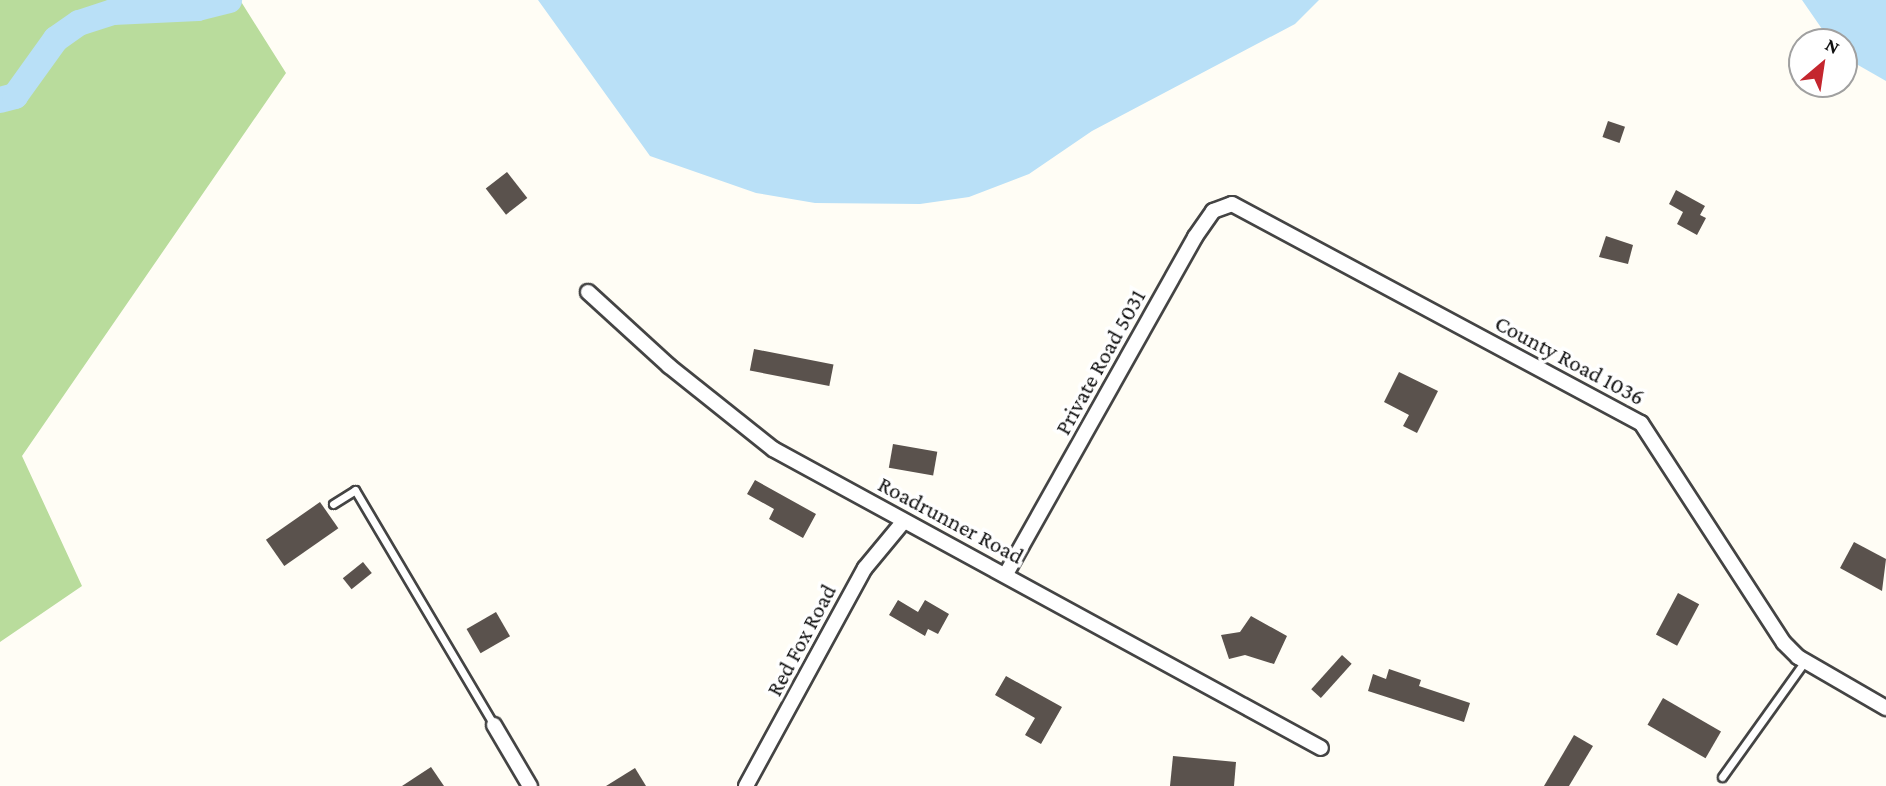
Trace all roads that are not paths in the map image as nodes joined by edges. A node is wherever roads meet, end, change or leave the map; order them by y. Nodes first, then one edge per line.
1 (1251, 214) joint
2 (588, 292) dead end
3 (333, 504) dead end
4 (904, 521) junction
5 (1006, 574) junction
6 (1805, 661) junction
7 (1886, 708) edge
8 (494, 725) joint
9 (1321, 748) dead end
10 (1722, 777) dead end
11 (530, 786) edge
12 (746, 786) edge

1 - 5 street, Private Road 5031
1 - 6 street, County Road 1036
2 - 4 street, Roadrunner Road
3 - 8 lane
4 - 5 street, Roadrunner Road
4 - 12 street, Red Fox Road
5 - 9 street, Roadrunner Road
6 - 7 street, County Road 1036
6 - 10 lane
8 - 11 street

